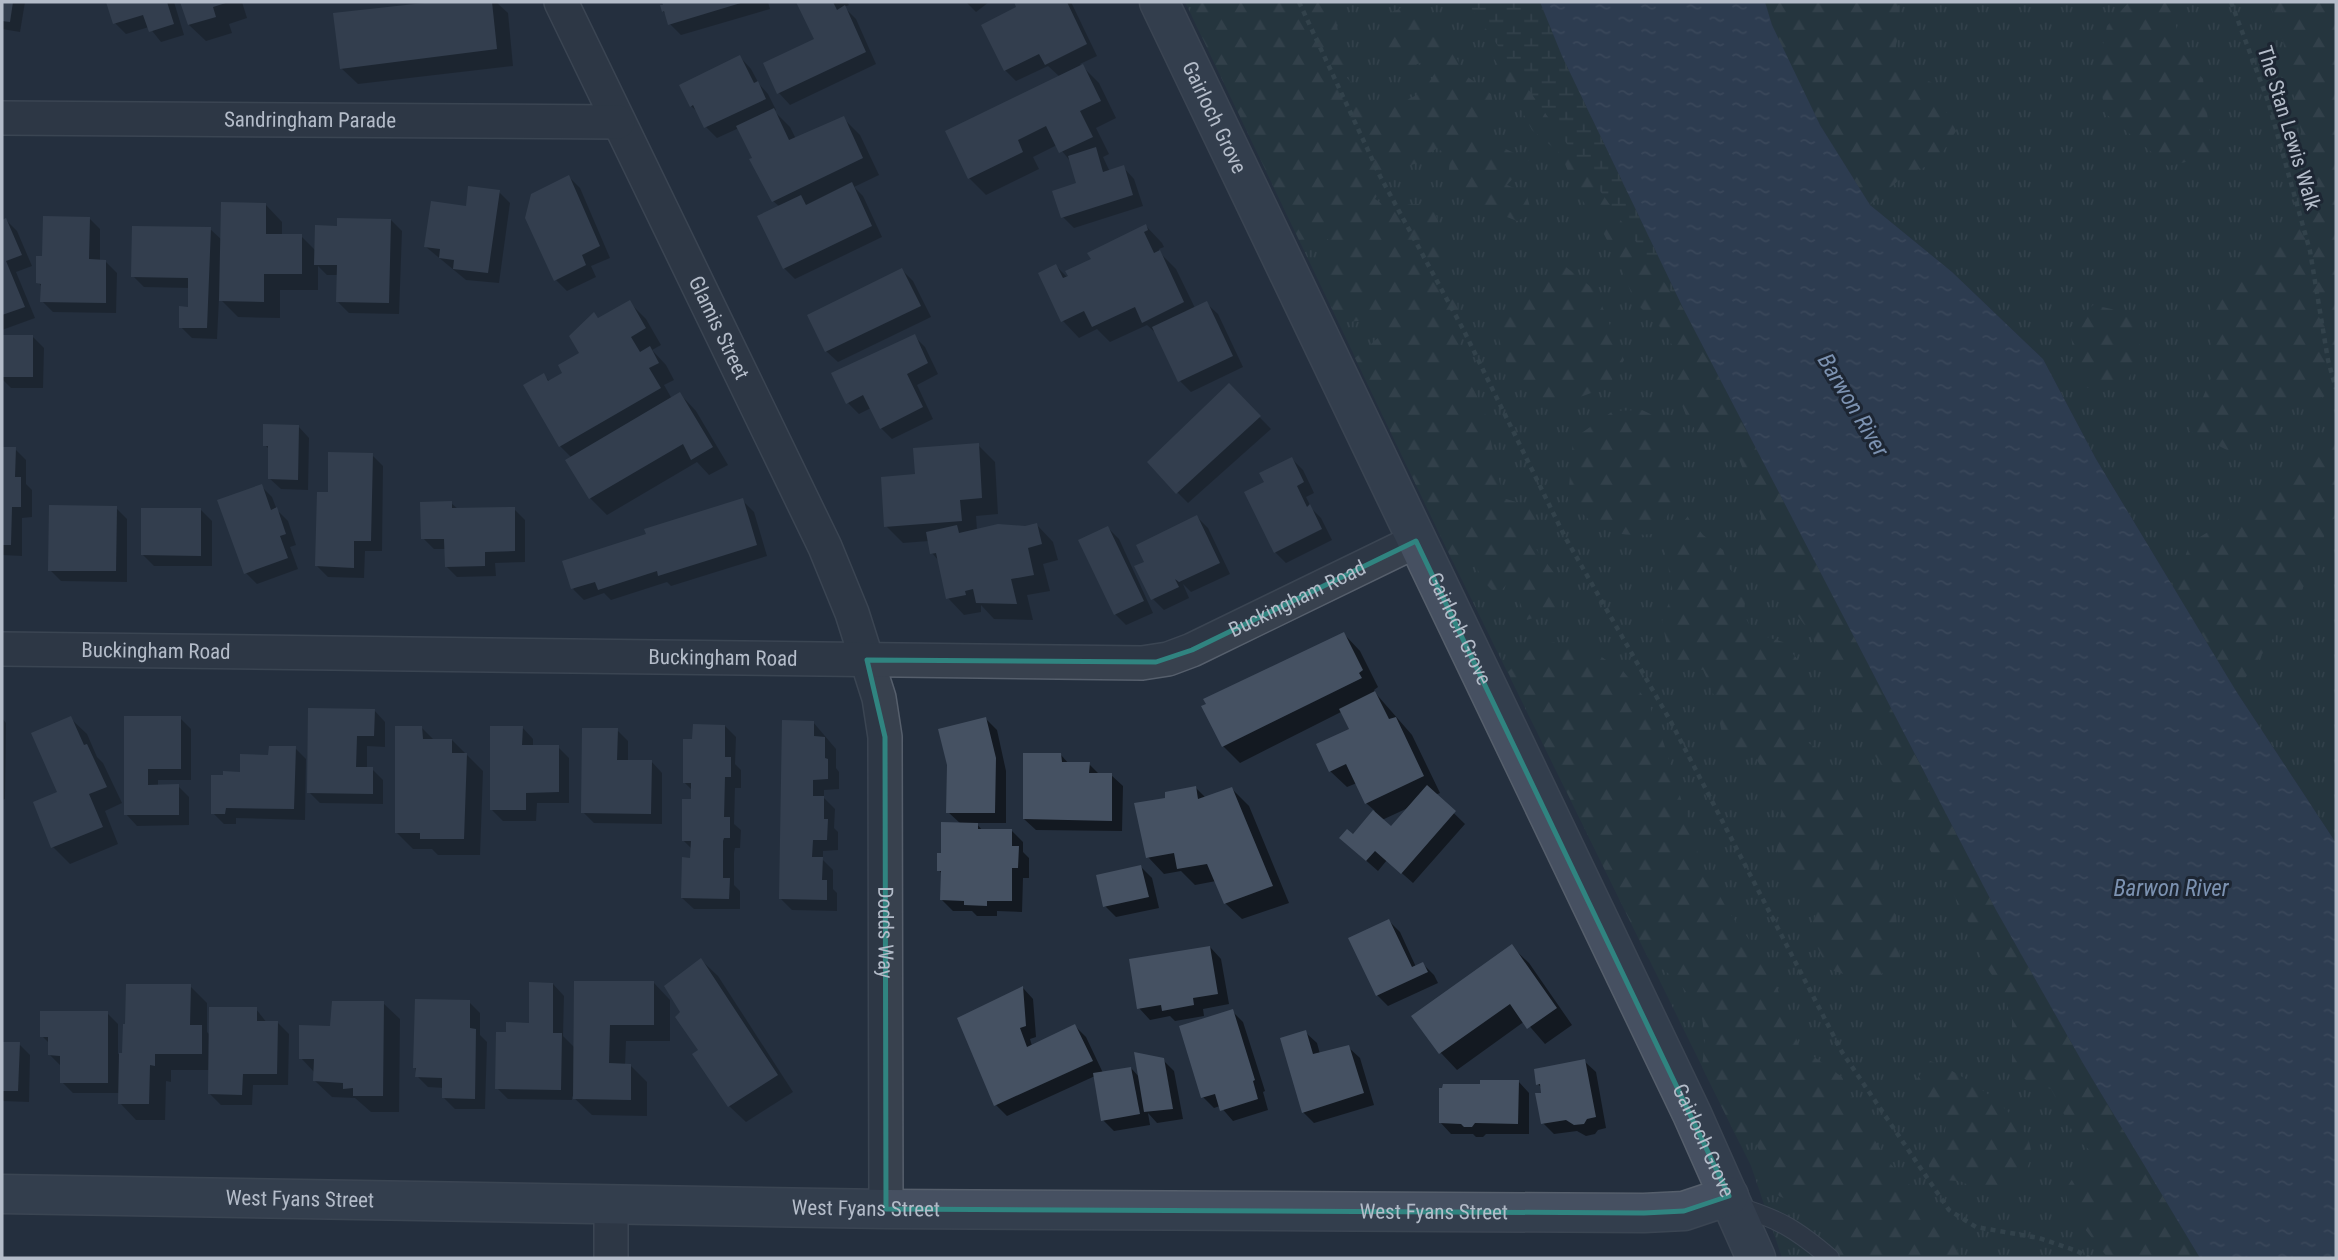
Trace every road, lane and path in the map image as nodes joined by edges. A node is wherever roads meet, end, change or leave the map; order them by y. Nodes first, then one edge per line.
1 (561, 2) edge
2 (1158, 2) edge
3 (1299, 2) edge
4 (2231, 2) edge
5 (2, 118) edge
6 (618, 122) junction
7 (2336, 389) edge
8 (1416, 541) junction
9 (2, 649) edge
10 (867, 660) junction
11 (2, 1194) edge
12 (1731, 1200) junction
13 (611, 1203) junction
14 (886, 1209) junction
15 (611, 1258) edge
16 (1756, 1258) edge
17 (1830, 1258) edge
18 (2089, 1258) edge

1 - 6 street, Glamis Street
2 - 8 street, Gairloch Grove
3 - 18 path
4 - 7 path, The Stan Lewis Walk
5 - 6 street, Sandringham Parade
6 - 10 street, Glamis Street
8 - 10 street, Buckingham Road
8 - 12 street, Gairloch Grove
9 - 10 street, Buckingham Road
10 - 14 street, Dodds Way
11 - 13 street, West Fyans Street
12 - 14 street, West Fyans Street
12 - 16 street, Gairloch Grove
12 - 17 lane
13 - 14 street, West Fyans Street
13 - 15 street

